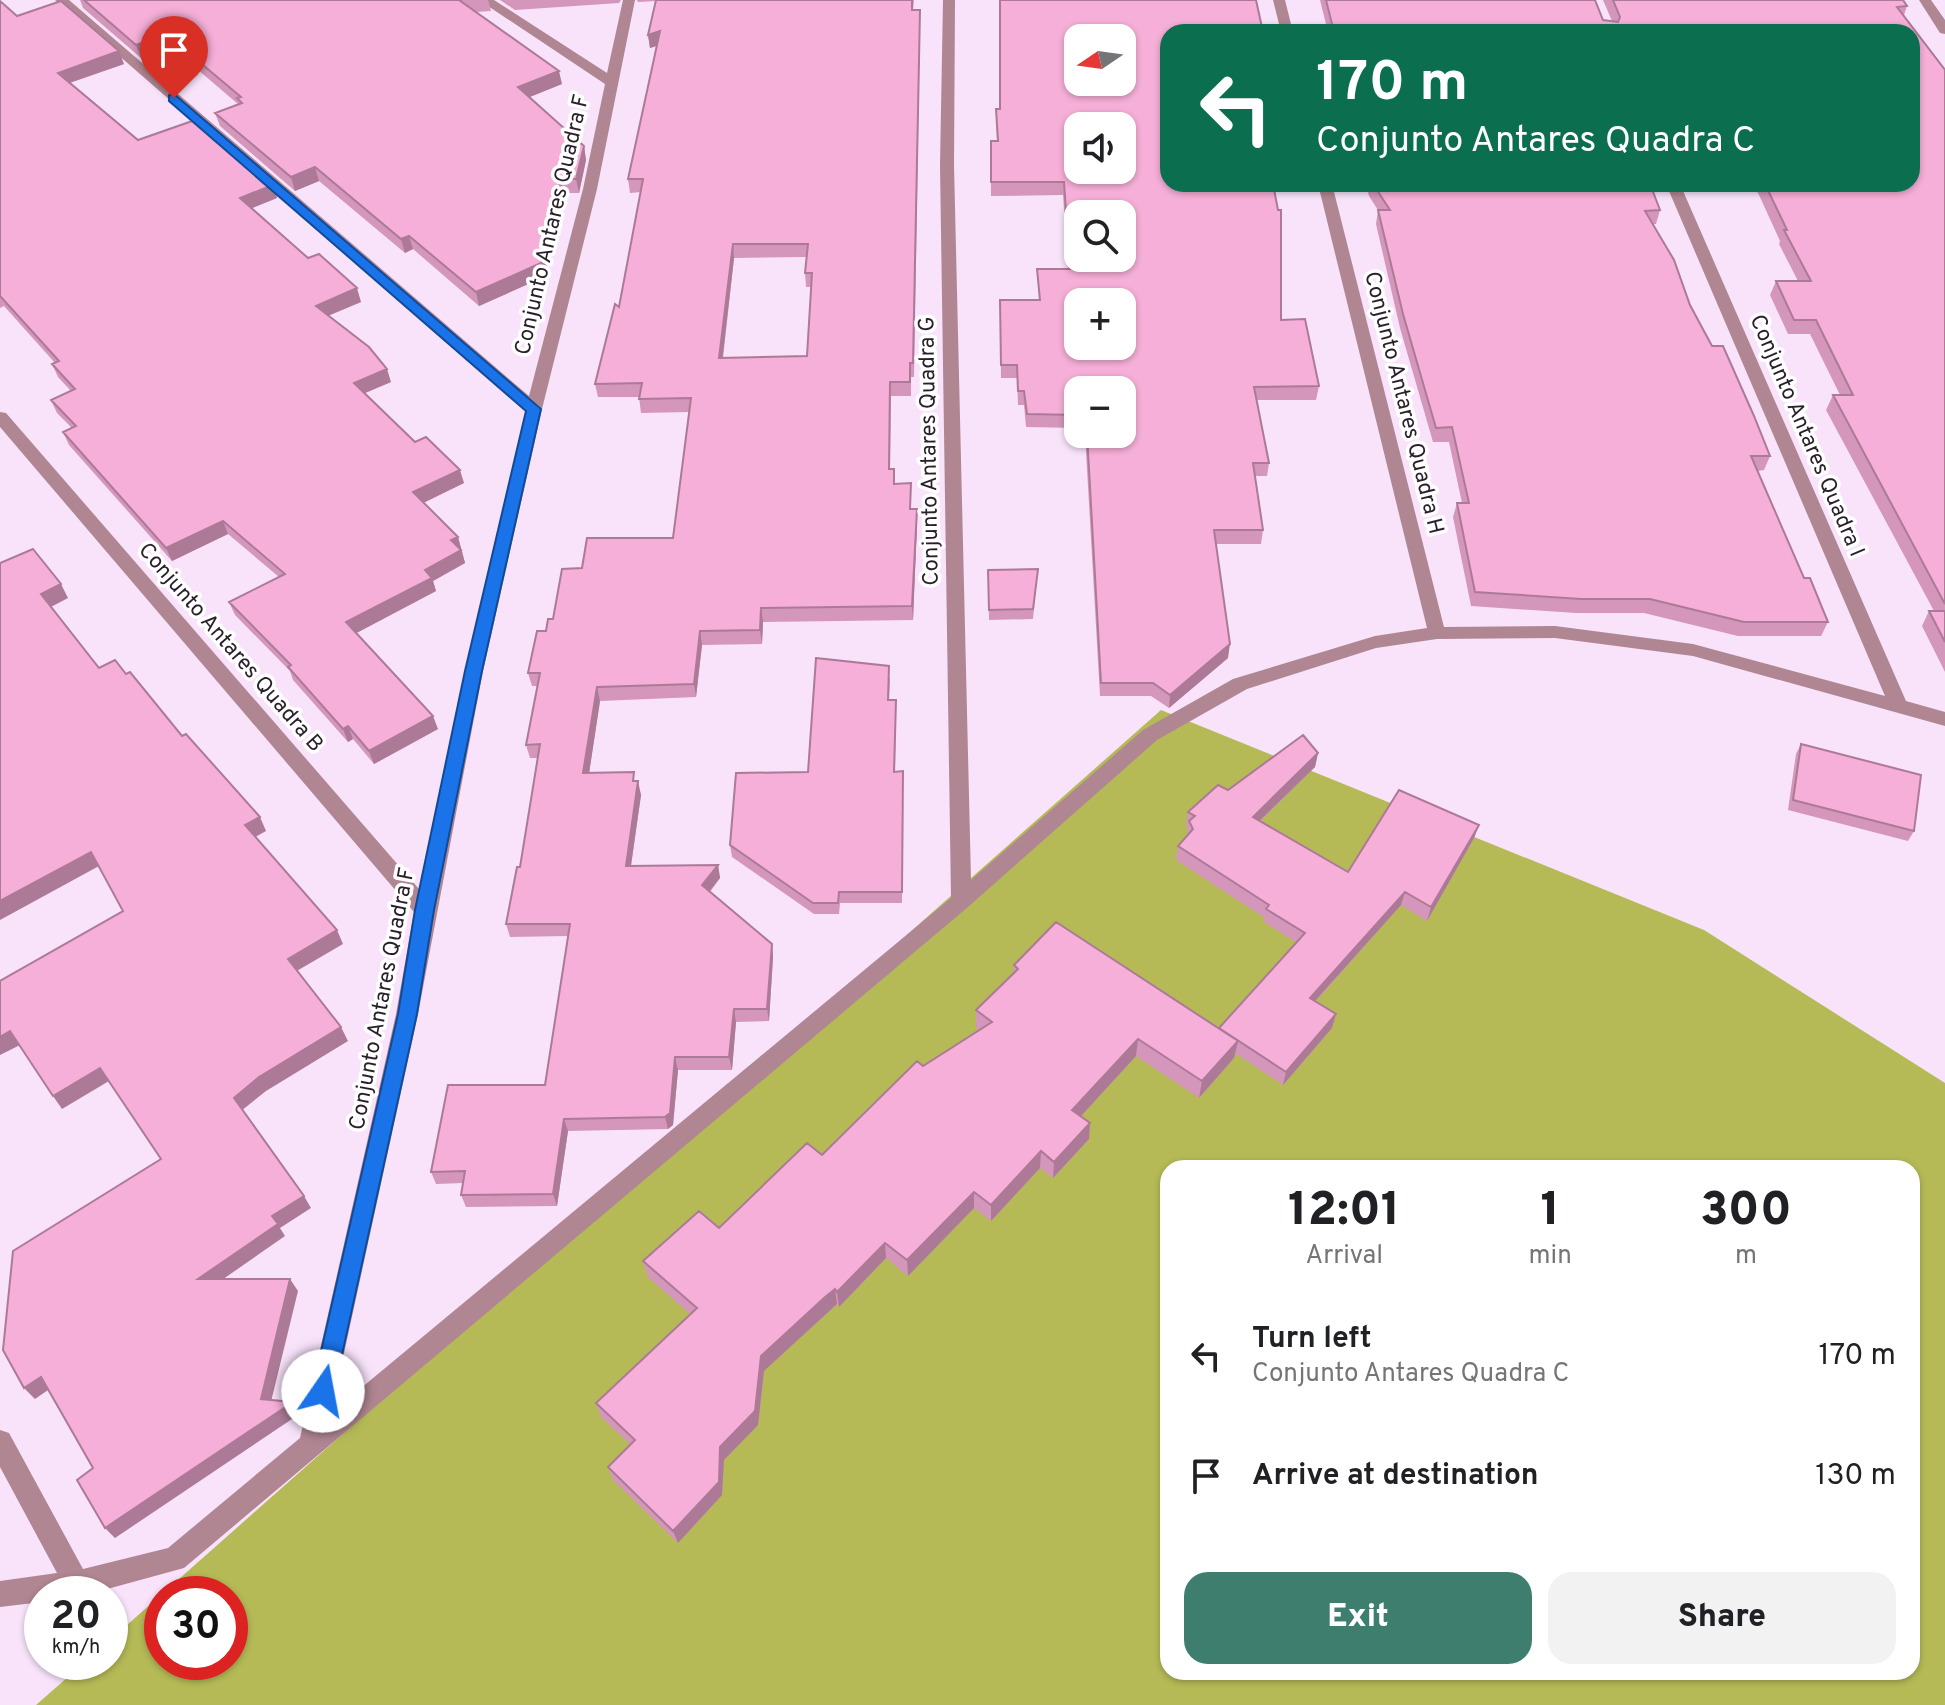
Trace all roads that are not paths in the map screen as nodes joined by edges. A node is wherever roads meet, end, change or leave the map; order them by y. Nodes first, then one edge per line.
1 (61, 0) edge
2 (485, 0) edge
3 (629, 0) edge
4 (949, 0) edge
5 (1279, 0) edge
6 (1925, 0) edge
7 (1285, 24) edge
8 (1945, 30) edge
9 (610, 81) junction
10 (1327, 192) edge
11 (1676, 192) edge
12 (534, 409) junction
13 (0, 417) edge
14 (1437, 633) junction
15 (1898, 705) junction
16 (1945, 719) edge
17 (961, 901) junction
18 (425, 910) junction
19 (0, 1442) edge
20 (311, 1446) junction
21 (73, 1576) edge
22 (108, 1576) edge
23 (24, 1591) edge
24 (0, 1594) edge

1 - 12 street
2 - 9 street
3 - 9 street, Conjunto Antares Quadra F
4 - 17 street, Conjunto Antares Quadra G
5 - 7 street
6 - 8 street
9 - 12 street, Conjunto Antares Quadra F
10 - 14 street, Conjunto Antares Quadra H
11 - 15 street, Conjunto Antares Quadra I
12 - 18 street, Conjunto Antares Quadra F
13 - 18 street, Conjunto Antares Quadra B
14 - 15 street
14 - 17 street
15 - 16 street
17 - 20 street
18 - 20 street, Conjunto Antares Quadra F
19 - 21 street
20 - 22 street
23 - 24 street

